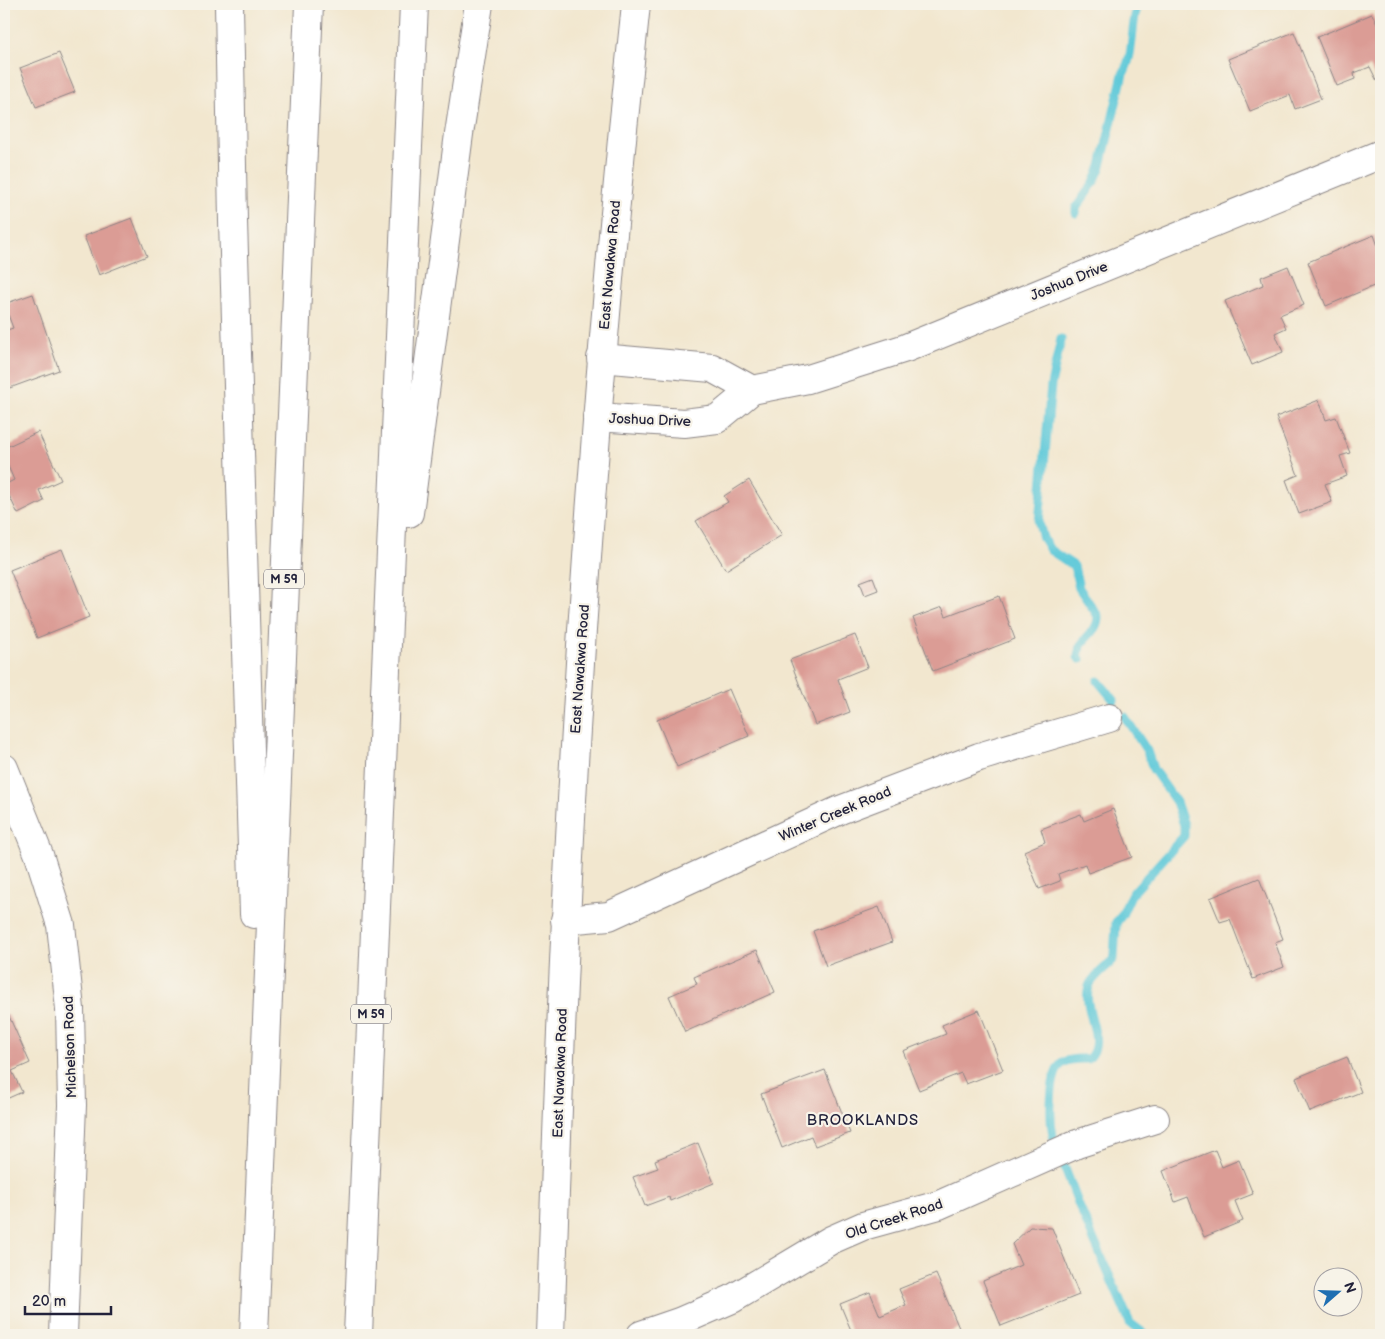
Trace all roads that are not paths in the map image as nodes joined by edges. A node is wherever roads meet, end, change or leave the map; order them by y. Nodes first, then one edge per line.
1 (228, 4) edge
2 (309, 4) edge
3 (414, 4) edge
4 (479, 4) edge
5 (636, 4) edge
6 (1381, 154) edge
7 (601, 358) junction
8 (752, 390) junction
9 (597, 417) junction
10 (385, 693) junction
11 (1109, 718) dead end
12 (4, 768) edge
13 (566, 920) junction
14 (1155, 1119) dead end
15 (261, 1155) junction
16 (63, 1335) edge
17 (254, 1335) edge
18 (358, 1335) edge
19 (550, 1335) edge
20 (641, 1335) edge

1 - 15 main road
2 - 15 main road, M 59
3 - 10 main road, M 59
4 - 10 main road
5 - 7 main road, East Nawakwa Road
6 - 8 main road, Joshua Drive
7 - 8 main road
7 - 9 main road, East Nawakwa Road
8 - 9 main road, Joshua Drive
9 - 13 main road, East Nawakwa Road
10 - 18 main road, M 59
11 - 13 main road, Winter Creek Road
12 - 16 main road, Michelson Road
13 - 19 main road, East Nawakwa Road
14 - 20 main road, Old Creek Road
15 - 17 main road, M 59

